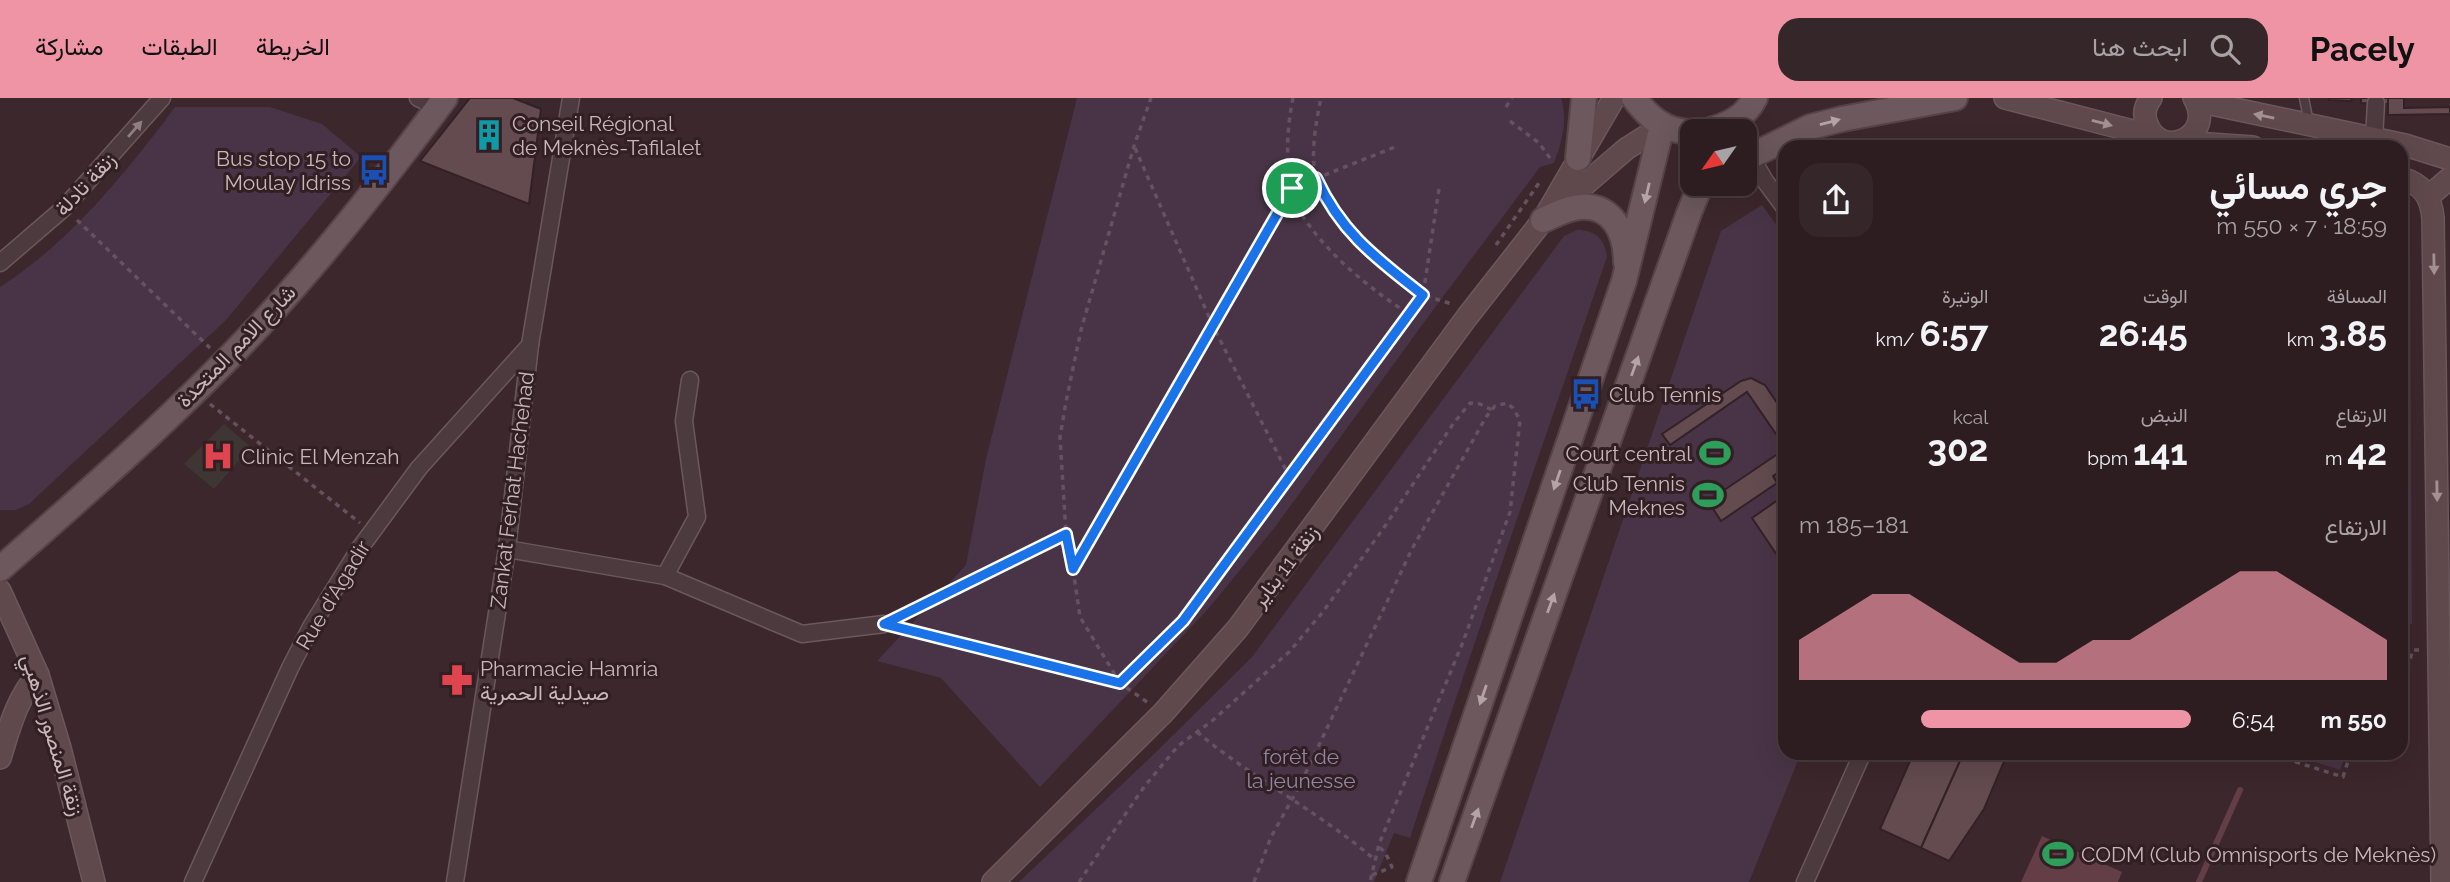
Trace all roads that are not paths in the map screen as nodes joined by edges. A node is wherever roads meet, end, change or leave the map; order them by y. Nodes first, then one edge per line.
1 (162, 98) edge
2 (571, 98) edge
3 (1584, 98) edge
4 (1614, 98) edge
5 (1634, 98) edge
6 (1955, 98) edge
7 (2005, 98) edge
8 (2151, 98) edge
9 (2304, 98) edge
10 (1759, 100) edge
11 (2196, 100) edge
12 (434, 101) edge
13 (2376, 103) dead end
14 (1735, 119) edge
15 (2310, 124) junction
16 (1662, 126) junction
17 (1680, 132) edge
18 (2156, 137) junction
19 (2374, 138) junction
20 (1780, 140) edge
21 (2164, 140) edge
22 (2183, 140) edge
23 (2381, 140) edge
24 (1778, 141) edge
25 (2408, 147) edge
26 (1757, 150) edge
27 (1568, 156) junction
28 (2450, 159) edge
29 (1757, 169) edge
30 (2450, 177) edge
31 (2408, 181) edge
32 (1696, 196) edge
33 (2429, 196) junction
34 (1778, 198) edge
35 (1543, 220) junction
36 (0, 263) edge
37 (1624, 281) junction
38 (530, 345) junction
39 (690, 380) dead end
40 (507, 549) junction
41 (0, 569) edge
42 (665, 576) junction
43 (0, 591) edge
44 (884, 624) road end
45 (38, 675) junction
46 (0, 758) edge
47 (1859, 760) edge
48 (1411, 876) edge
49 (94, 882) edge
50 (193, 882) edge
51 (455, 882) edge
52 (993, 882) edge
53 (1452, 882) edge
54 (1805, 882) edge
55 (2442, 882) edge

36 -> 1 street, زنقة تادلة
2 - 38 street, Zankat Ferhat Hachehad
3 - 27 main road
4 - 27 main road
5 - 16 main road
20 -> 6 main road
7 -> 18 main road
8 - 18 main road
9 - 15 lane
10 - 14 main road
15 -> 11 main road
11 - 22 main road
12 - 41 main road, شارع الامم المتحدة
13 - 19 street
15 - 19 main road
16 - 17 main road
16 - 35 main road
16 -> 37 main road
18 - 21 main road
19 - 23 main road
26 -> 24 main road
25 - 28 main road
27 - 35 main road
29 - 34 street
30 - 33 main road
31 - 33 main road
53 -> 32 main road
33 -> 55 main road
35 - 37 main road
35 - 52 main road, زنقة 11 يناير
37 -> 48 main road
38 - 40 street, Zankat Ferhat Hachehad
38 - 50 street, Rue d'Agadir
39 - 42 street
40 - 42 street
40 - 51 street, Zankat Ferhat Hachehad
42 - 44 street
43 - 45 main road, زنقة المنصور الذهبي
45 - 46 main road
45 - 49 main road, زنقة المنصور الذهبي
47 - 54 street

